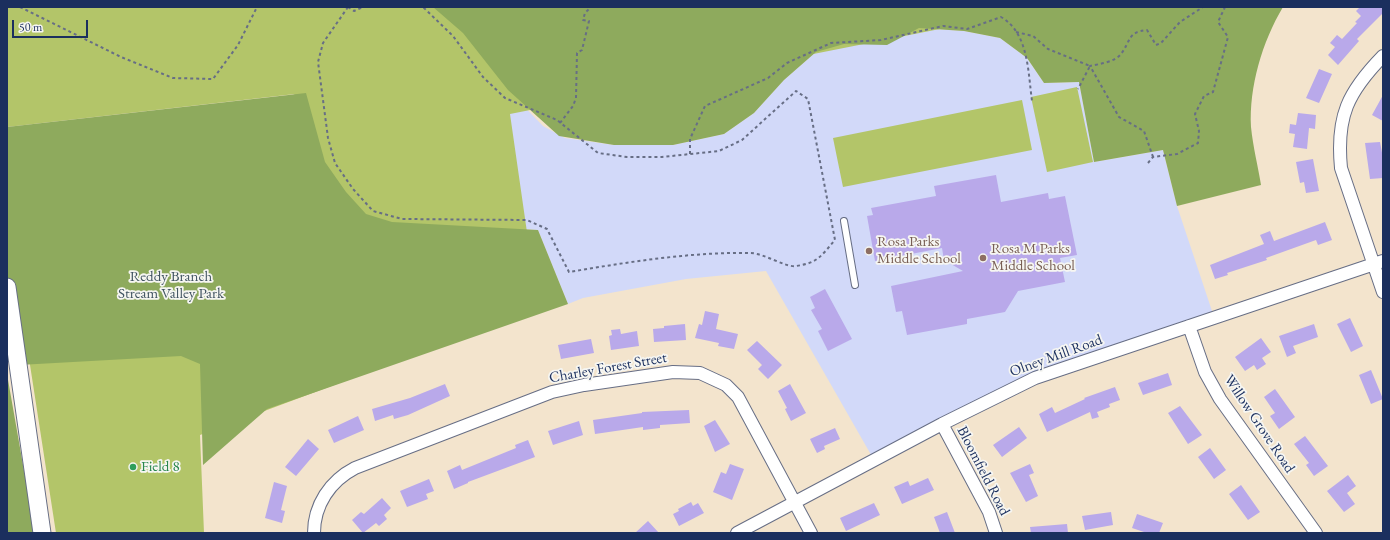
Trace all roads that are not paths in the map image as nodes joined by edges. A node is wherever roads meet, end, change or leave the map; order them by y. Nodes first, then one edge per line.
1 (1383, 56) edge
2 (844, 221) dead end
3 (1378, 262) edge
4 (855, 285) dead end
5 (7, 287) edge
6 (1383, 292) edge
7 (1189, 326) junction
8 (942, 424) junction
9 (795, 502) junction
10 (42, 533) edge
11 (314, 533) edge
12 (737, 533) edge
13 (811, 533) edge
14 (996, 533) edge
15 (1316, 533) edge

1 - 3 street
2 - 4 lane
3 - 6 street
3 - 7 street, Olney Mill Road
5 - 10 main road
7 - 8 street, Olney Mill Road
7 - 15 street, Willow Grove Road
8 - 9 street, Olney Mill Road
8 - 14 street, Bloomfield Road
9 - 11 street, Charley Forest Street
9 - 12 street, Olney Mill Road
9 - 13 street, Charley Forest Street

